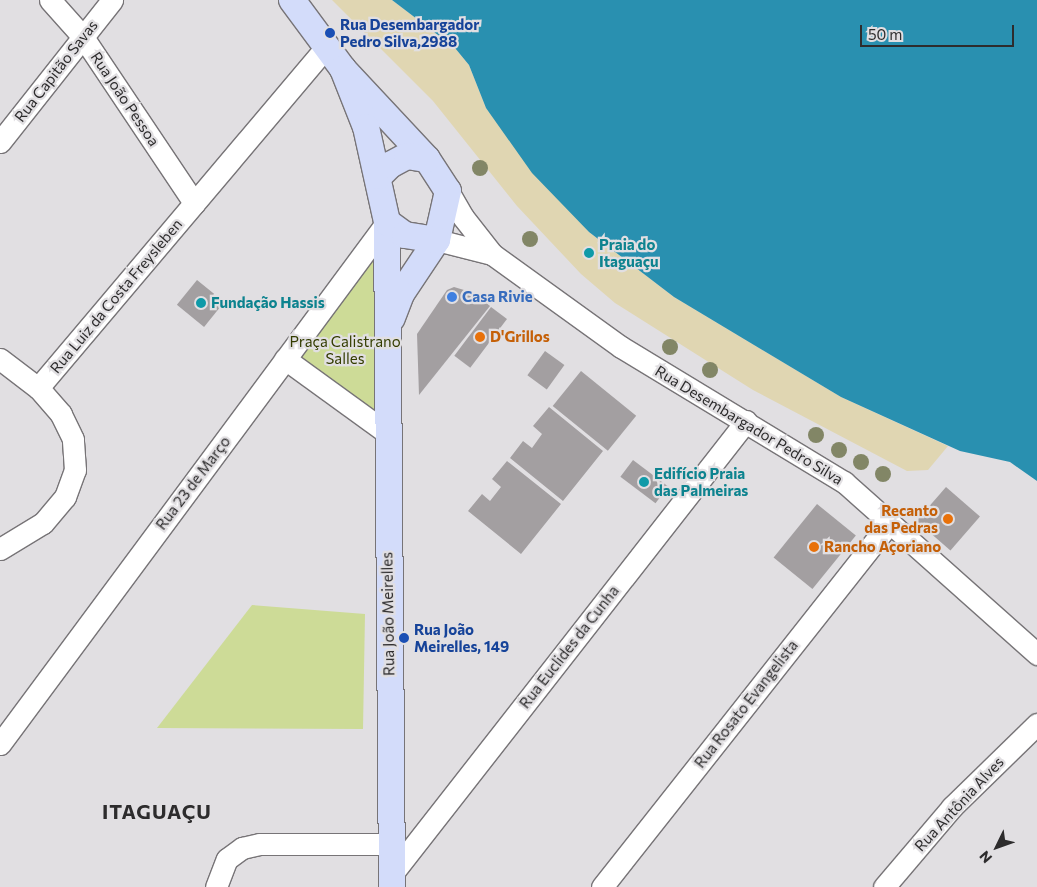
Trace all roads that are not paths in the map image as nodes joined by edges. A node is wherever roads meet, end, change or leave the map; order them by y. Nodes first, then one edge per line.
1 (50, 0) edge
2 (112, 0) edge
3 (292, 0) edge
4 (83, 37) junction
5 (326, 47) junction
6 (343, 69) junction
7 (0, 142) edge
8 (427, 159) junction
9 (379, 176) junction
10 (448, 191) junction
11 (194, 203) junction
12 (387, 222) junction
13 (437, 240) junction
14 (492, 254) junction
15 (386, 341) junction
16 (0, 359) edge
17 (285, 359) junction
18 (38, 388) junction
19 (746, 421) junction
20 (386, 432) junction
21 (890, 522) junction
22 (0, 550) edge
23 (1037, 654) edge
24 (1037, 724) edge
25 (0, 744) edge
26 (390, 844) junction
27 (392, 880) edge
28 (216, 887) edge
29 (602, 887) edge
30 (884, 887) edge

1 - 4 street, Rua João Pessoa
2 - 4 street, Rua Capitão Savas
3 - 5 main road, Rua Desembargador Pedro Silva
4 - 7 street, Rua Capitão Savas
4 - 11 street, Rua João Pessoa
5 - 6 main road, Rua Desembargador Pedro Silva
5 - 11 street, Rua Luiz da Costa Freysleben
6 - 8 main road, Rua Desembargador Pedro Silva
6 - 9 main road, Rua Desembargador Pedro Silva
8 - 9 main road
8 - 10 main road, Rua Desembargador Pedro Silva
9 - 12 main road, Rua Desembargador Pedro Silva
10 - 13 main road
10 - 14 street, Rua Desembargador Pedro Silva
11 - 18 street, Rua Luiz da Costa Freysleben
12 - 13 main road
12 - 15 main road, Rua João Meirelles
12 - 17 street, Rua 23 de Março
13 - 14 street, Rua Desembargador Pedro Silva
13 - 15 main road, Rua João Meirelles
14 - 19 street, Rua Desembargador Pedro Silva
15 - 20 main road, Rua João Meirelles
16 - 18 street
17 - 20 street
17 - 25 street, Rua 23 de Março
18 - 22 street
19 - 21 street, Rua Desembargador Pedro Silva
19 - 27 street, Rua Euclides da Cunha
20 - 26 main road, Rua João Meirelles
21 - 23 street, Rua Desembargador Pedro Silva
21 - 29 street, Rua Rosato Evangelista
24 - 30 street, Rua Antônia Alves
26 - 27 main road, Rua João Meirelles
26 - 28 street

